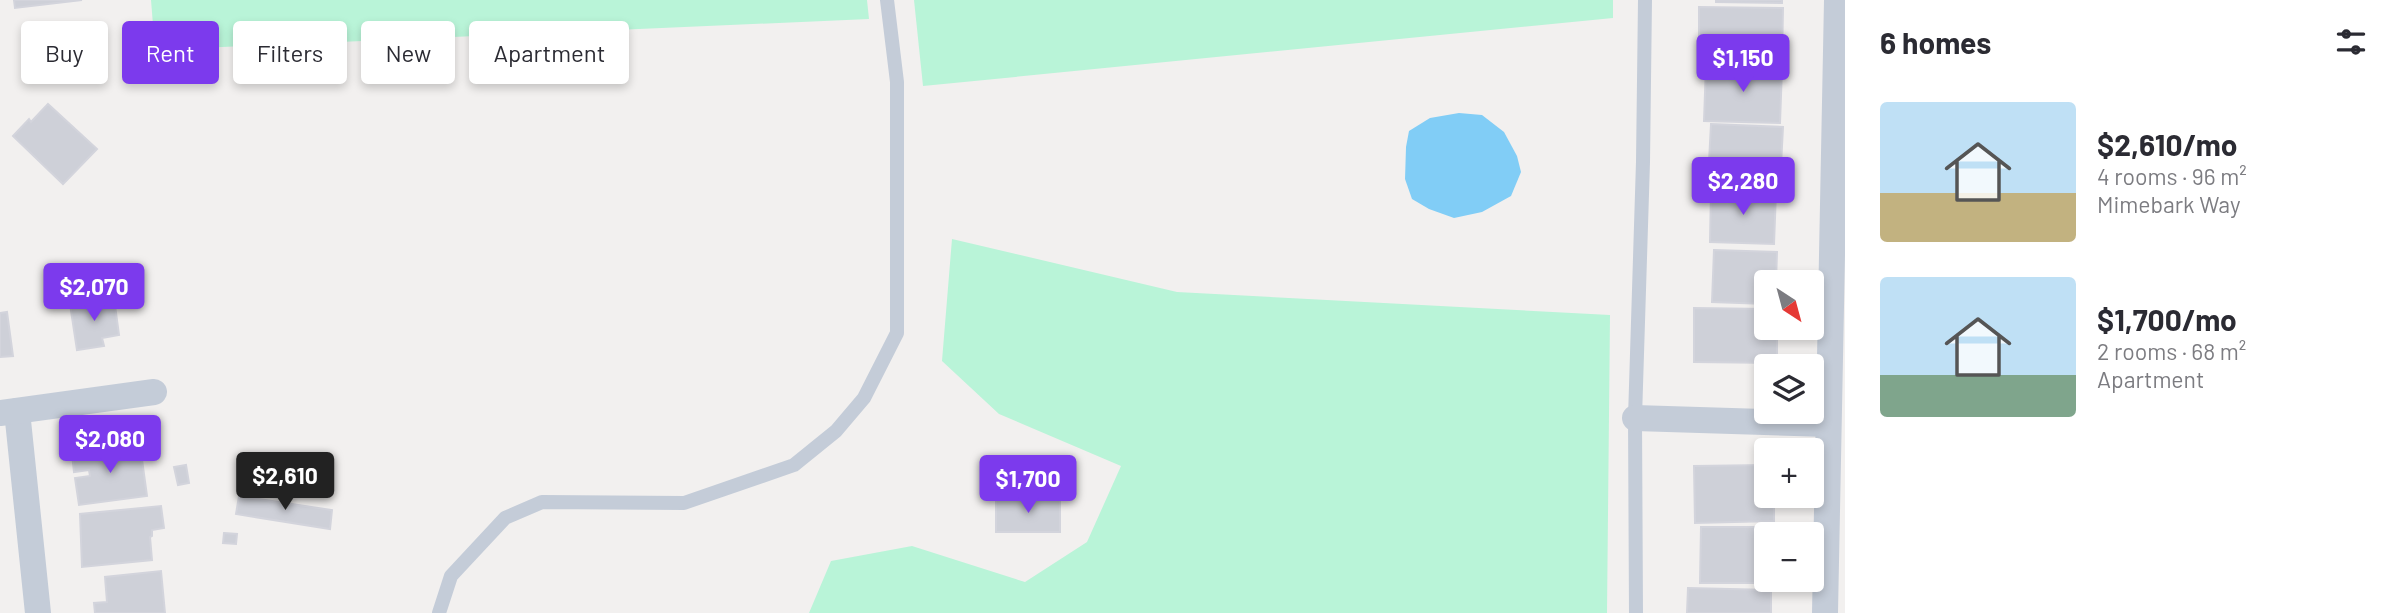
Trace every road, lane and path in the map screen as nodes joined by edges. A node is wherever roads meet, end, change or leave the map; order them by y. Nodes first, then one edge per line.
1 (887, 0) edge
2 (1645, 0) edge
3 (1837, 0) edge
4 (154, 392) dead end
5 (8, 412) edge
6 (1635, 418) junction
7 (1827, 424) junction
8 (1832, 604) edge
9 (38, 613) edge
10 (439, 613) edge
11 (1636, 613) edge

1 - 10 lane
2 - 6 lane
3 - 7 street
4 - 5 street
5 - 9 street
6 - 7 street
6 - 11 lane
7 - 8 street

